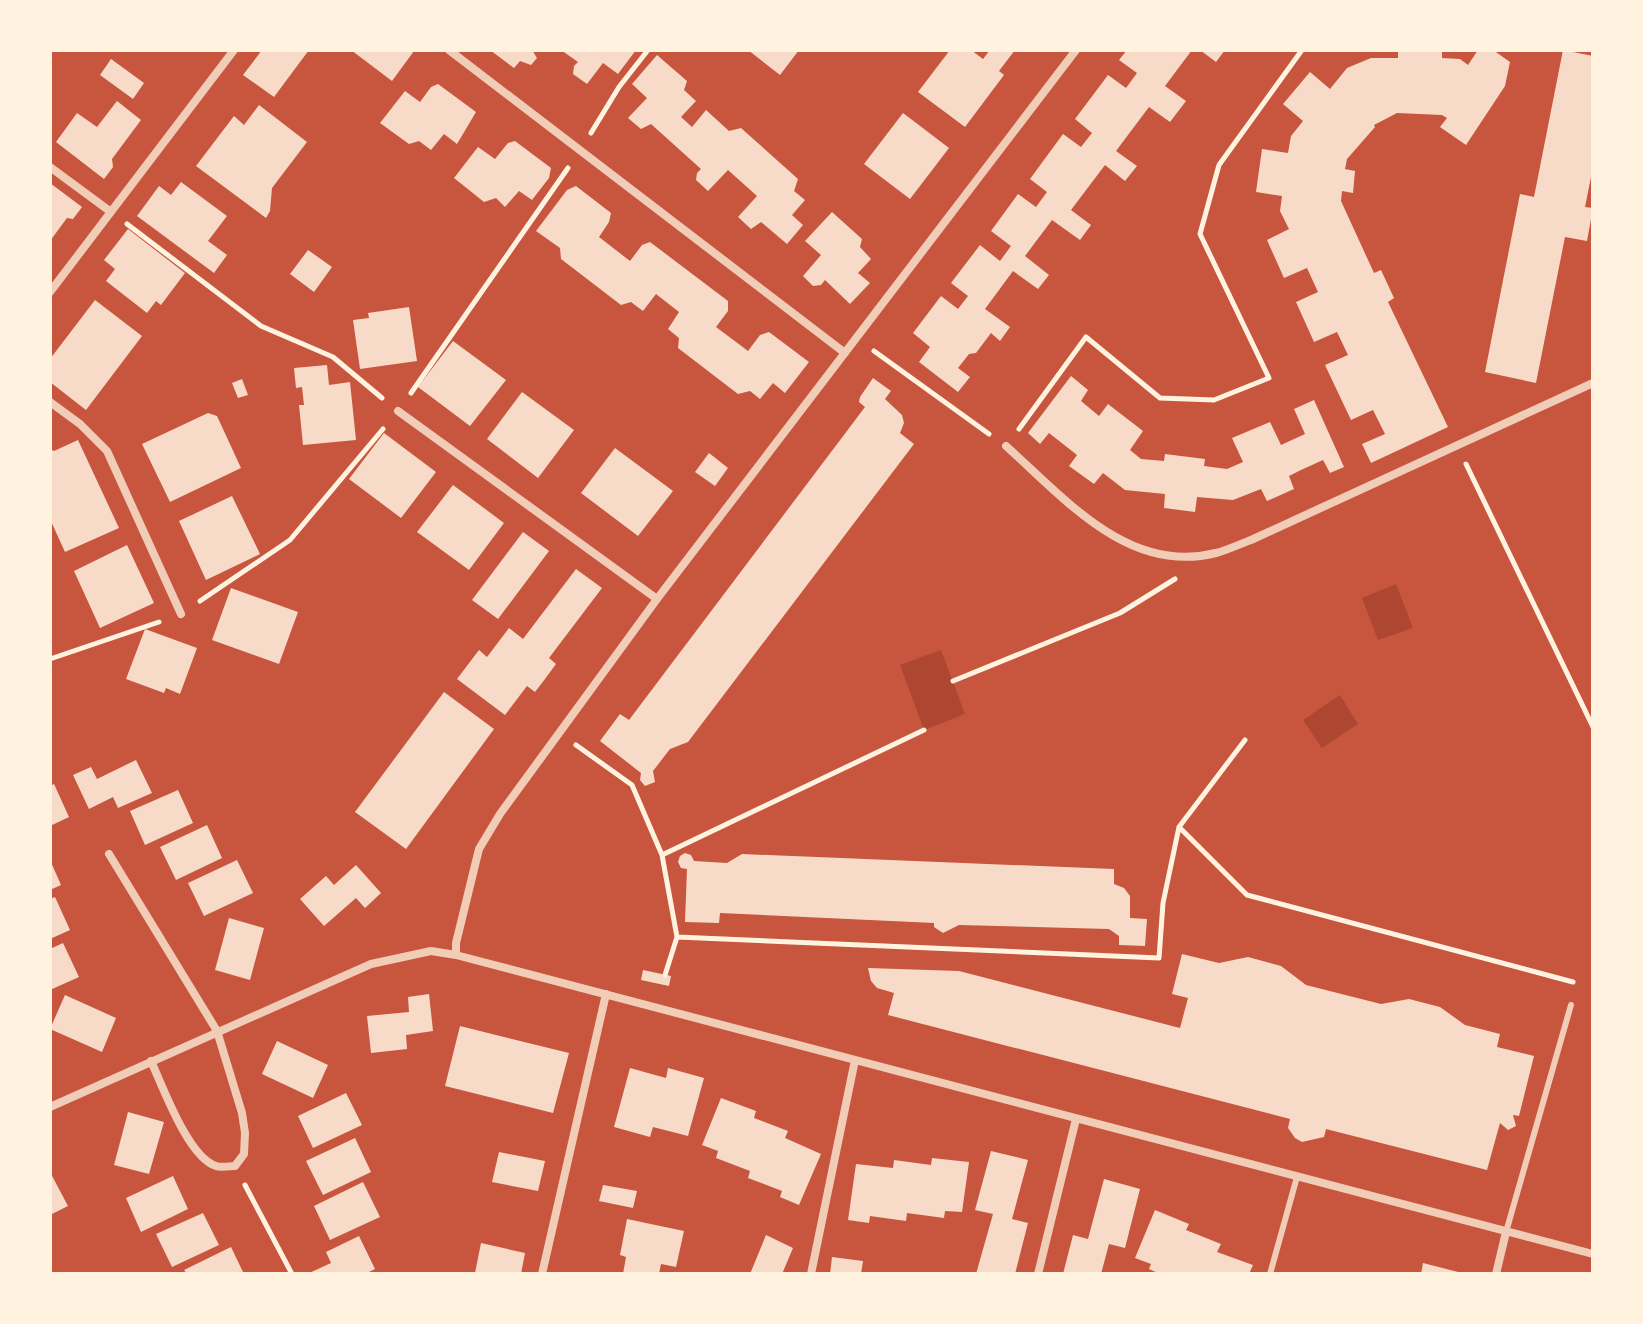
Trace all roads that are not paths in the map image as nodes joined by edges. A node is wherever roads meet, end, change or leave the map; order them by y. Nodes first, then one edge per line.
1 (234, 50) edge
2 (449, 50) edge
3 (1076, 50) edge
4 (50, 167) edge
5 (111, 212) junction
6 (50, 292) edge
7 (845, 353) junction
8 (1593, 383) edge
9 (50, 402) edge
10 (398, 411) road end
11 (1006, 446) road end
12 (657, 599) junction
13 (181, 614) road end
14 (109, 854) dead end
15 (456, 955) junction
16 (606, 994) junction
17 (1571, 1005) dead end
18 (217, 1031) junction
19 (855, 1060) junction
20 (151, 1061) junction
21 (50, 1107) edge
22 (1076, 1119) junction
23 (1297, 1177) junction
24 (1506, 1232) junction
25 (1593, 1254) edge
26 (542, 1274) edge
27 (811, 1274) edge
28 (1038, 1274) edge
29 (1270, 1274) edge
30 (1496, 1274) edge

1 - 5 street
2 - 7 street
3 - 7 street
4 - 5 street
5 - 6 street
7 - 12 street
8 - 11 street
9 - 13 street
10 - 12 street
12 - 15 street
14 - 18 street
15 - 16 street
15 - 18 street
16 - 19 street
16 - 26 street
17 - 24 lane
18 - 20 street
18 - 20 street
19 - 22 street
19 - 27 street
20 - 21 street
22 - 23 street
22 - 28 street
23 - 24 street
23 - 29 lane
24 - 25 street
24 - 30 street

